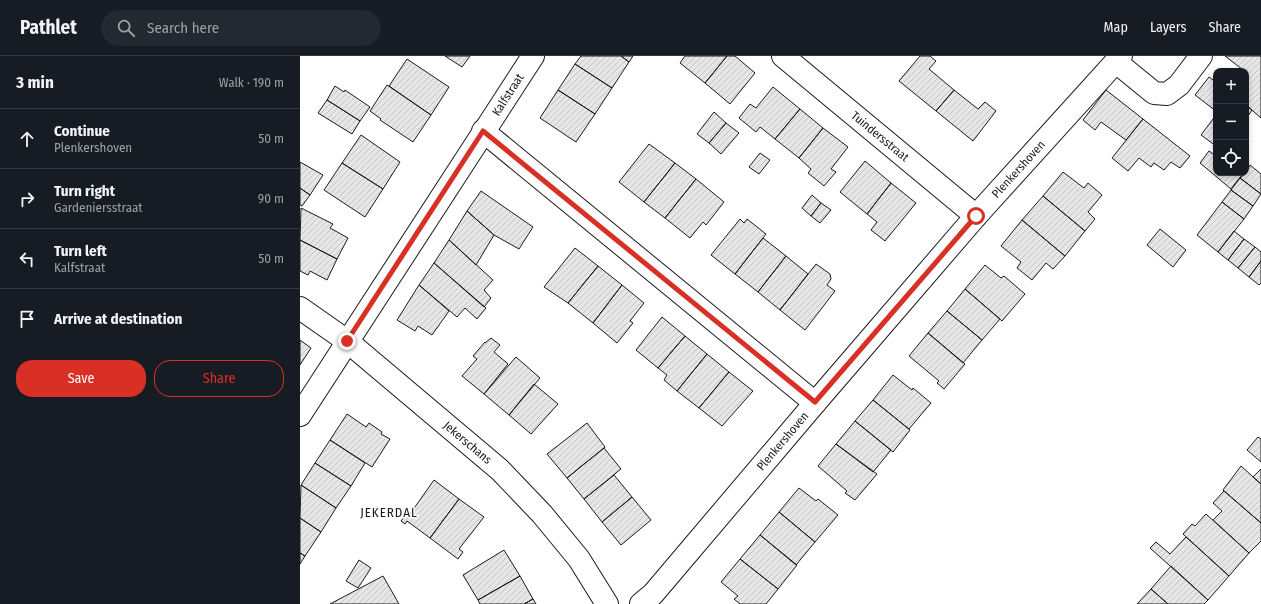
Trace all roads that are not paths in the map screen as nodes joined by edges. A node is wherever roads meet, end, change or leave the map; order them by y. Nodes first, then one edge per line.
1 (533, 56) edge
2 (783, 56) edge
3 (1201, 56) edge
4 (1119, 59) edge
5 (483, 131) junction
6 (976, 216) junction
7 (300, 308) edge
8 (347, 341) junction
9 (815, 402) junction
10 (300, 414) edge
11 (607, 604) edge
12 (641, 604) edge

1 - 5 street, Kalfstraat
2 - 6 street, Tuindersstraat
3 - 4 street, Plenkershoven
4 - 6 street, Plenkershoven
5 - 8 street, Kalfstraat
5 - 9 street
6 - 9 street, Plenkershoven
7 - 8 street, Jekerschans
8 - 10 street, Kalfstraat
8 - 11 street, Jekerschans
9 - 12 street, Plenkershoven

